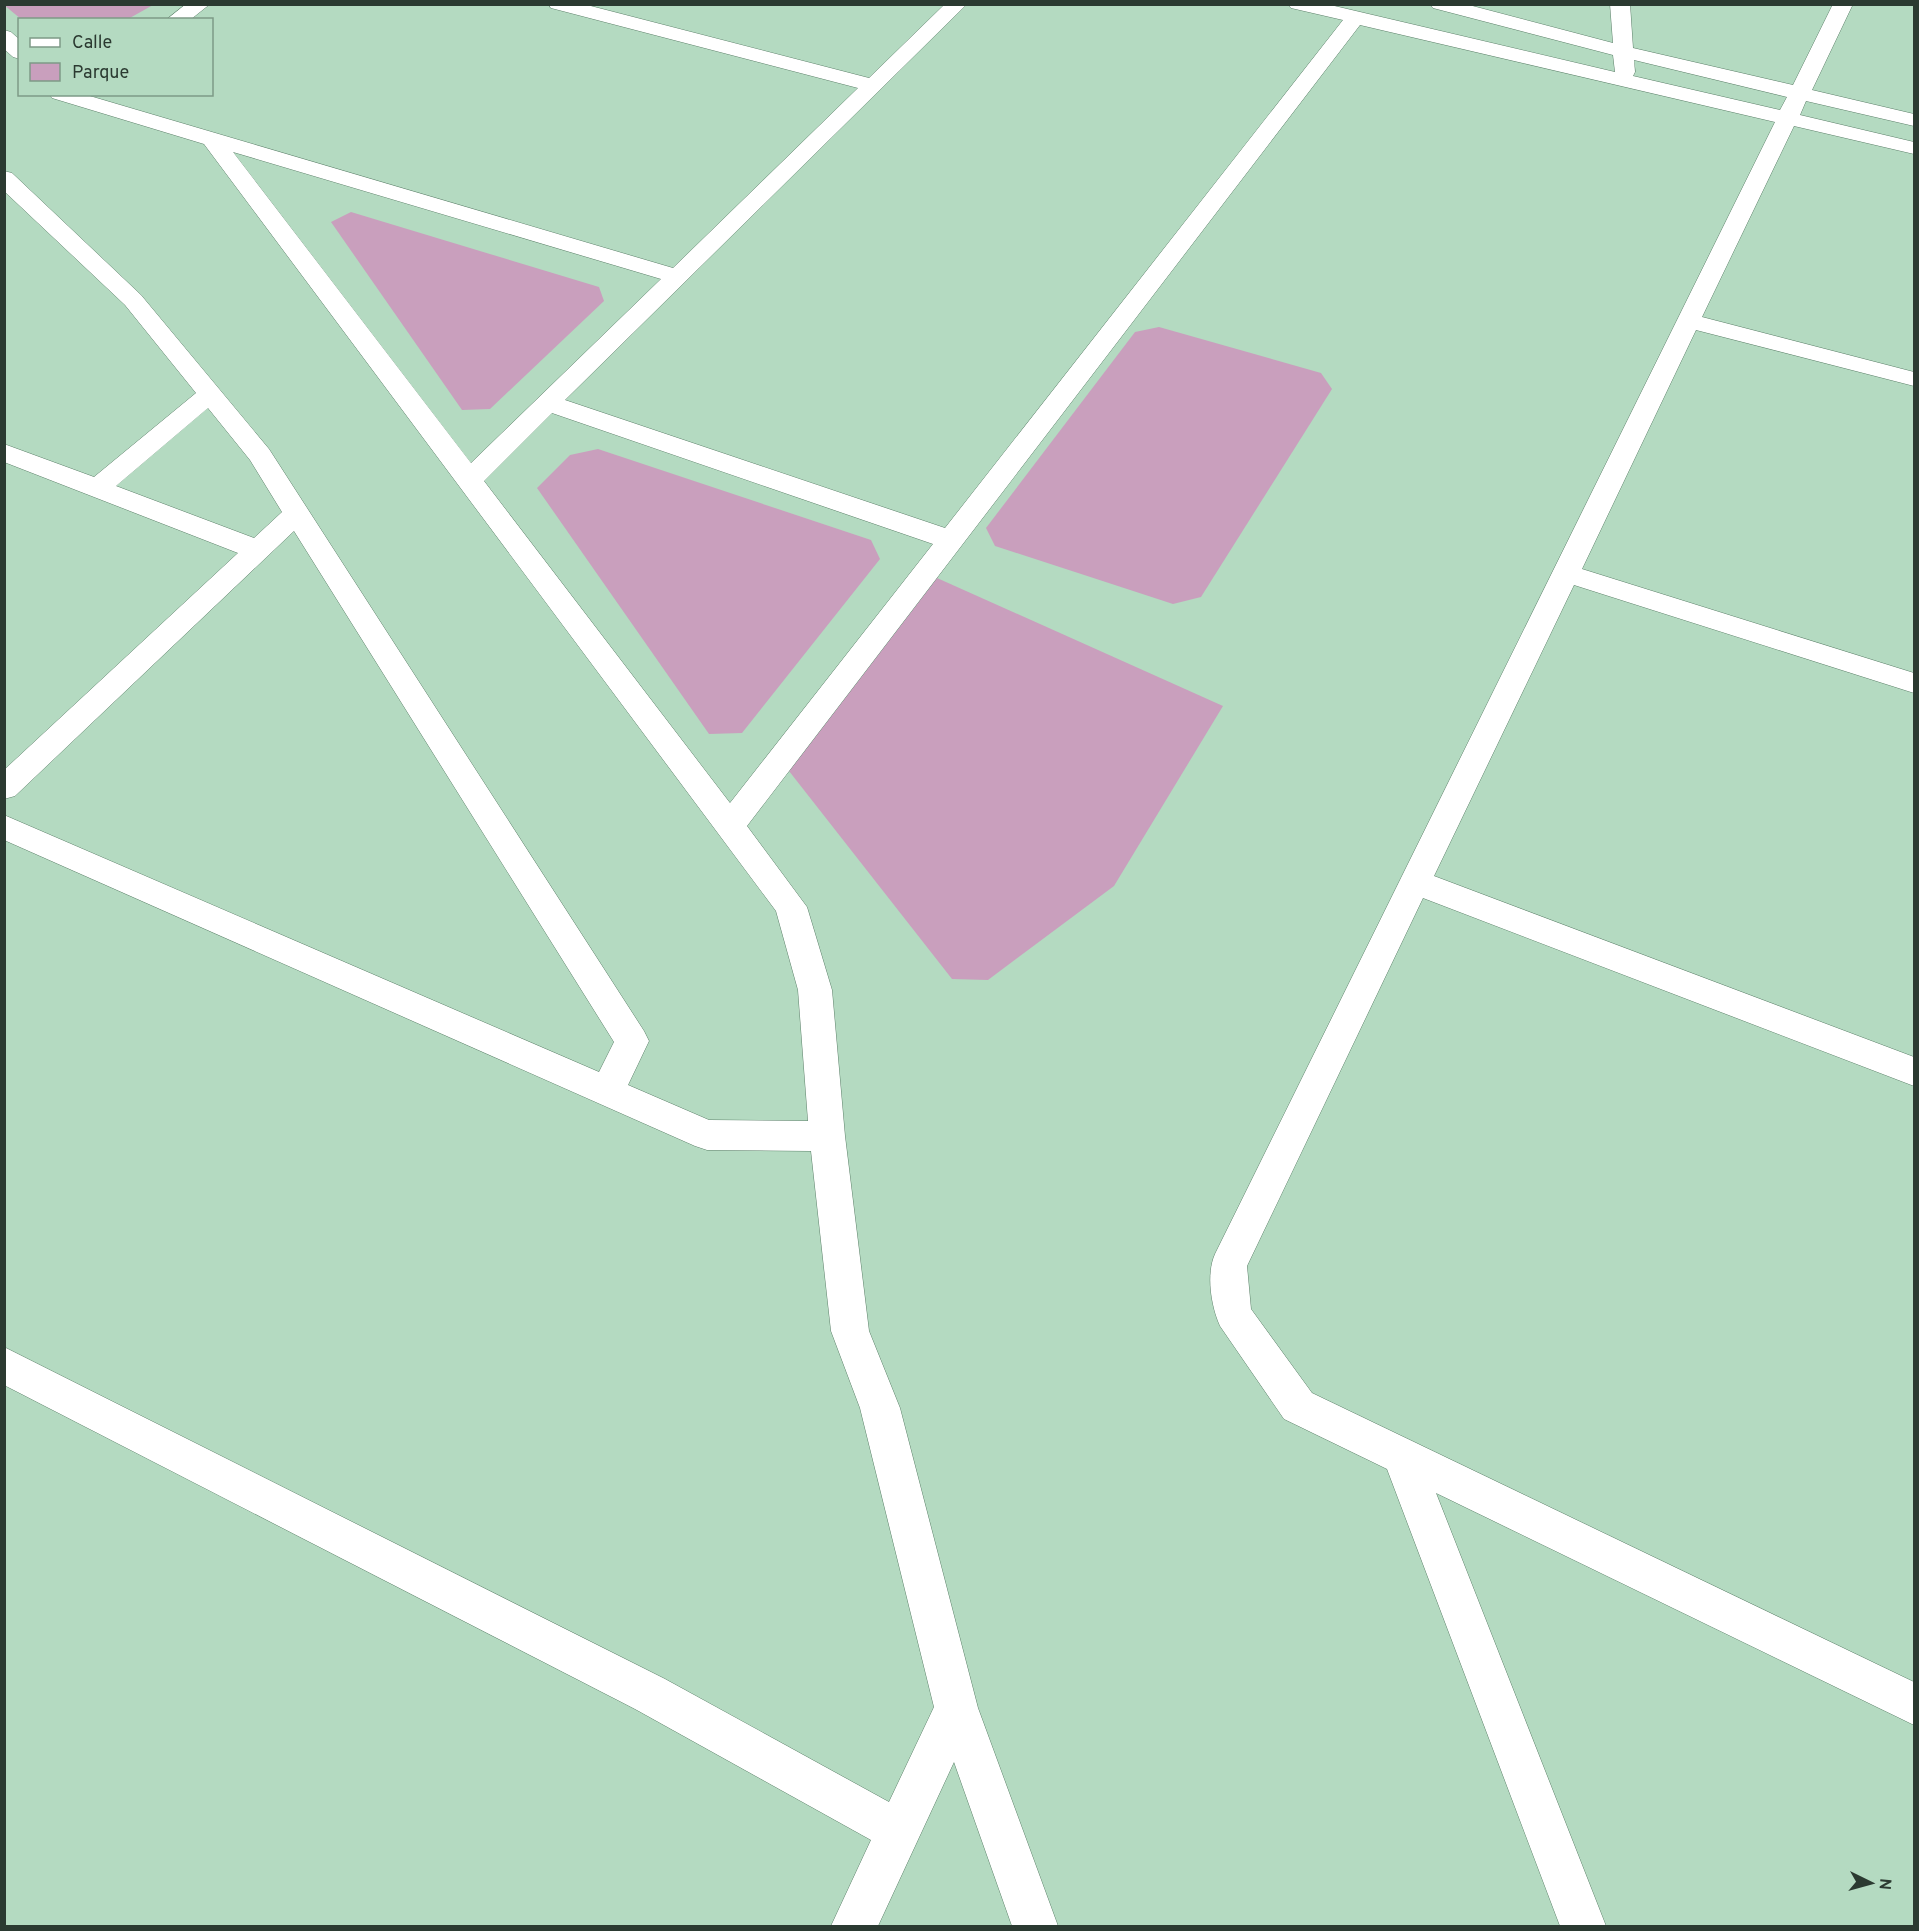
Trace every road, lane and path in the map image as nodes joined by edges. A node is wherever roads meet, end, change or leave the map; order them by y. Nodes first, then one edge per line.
1 (200, 4) edge
2 (558, 4) edge
3 (957, 4) edge
4 (1298, 4) edge
5 (1620, 4) edge
6 (1843, 4) edge
7 (1446, 5) edge
8 (179, 18) edge
9 (1355, 18) junction
10 (4, 36) edge
11 (1449, 39) junction
12 (18, 51) edge
13 (1625, 52) junction
14 (1625, 80) junction
15 (874, 86) junction
16 (66, 96) edge
17 (1794, 106) junction
18 (1914, 120) edge
19 (212, 139) junction
20 (1914, 148) edge
21 (4, 178) edge
22 (679, 277) junction
23 (1688, 321) junction
24 (1914, 380) edge
25 (210, 394) junction
26 (548, 403) junction
27 (4, 452) edge
28 (469, 480) junction
29 (97, 488) junction
30 (296, 514) junction
31 (951, 540) junction
32 (258, 550) junction
33 (1565, 573) junction
34 (1914, 683) edge
35 (4, 788) edge
36 (730, 826) junction
37 (4, 827) edge
38 (1415, 882) junction
39 (1914, 1072) edge
40 (608, 1090) junction
41 (827, 1136) junction
42 (4, 1365) edge
43 (1402, 1457) junction
44 (1914, 1704) edge
45 (956, 1708) junction
46 (898, 1831) junction
47 (854, 1926) edge
48 (1035, 1926) edge
49 (1583, 1926) edge

1 - 8 street
2 - 15 street
3 - 15 street
4 - 9 street
5 - 13 street
6 - 17 street
7 - 11 street
7 - 13 street
9 - 11 street
9 - 31 street
10 - 12 street
11 - 14 street
13 - 14 street
13 - 17 street
14 - 17 street
15 - 22 street
16 - 19 street
17 - 18 street
17 - 20 street
17 - 23 street
19 - 22 street
19 - 28 street
21 - 25 street
22 - 26 street
23 - 24 street
23 - 33 street
25 - 29 street
25 - 30 street
26 - 28 street
26 - 31 street
27 - 29 street
28 - 36 street
29 - 32 street
30 - 32 street
30 - 40 street
31 - 36 street
32 - 35 street
33 - 34 street
33 - 38 street
36 - 41 street
37 - 40 street
38 - 39 street
38 - 43 street
40 - 41 street
41 - 45 street
42 - 46 street
43 - 44 street
43 - 49 street
45 - 46 street
45 - 48 street
46 - 47 street

